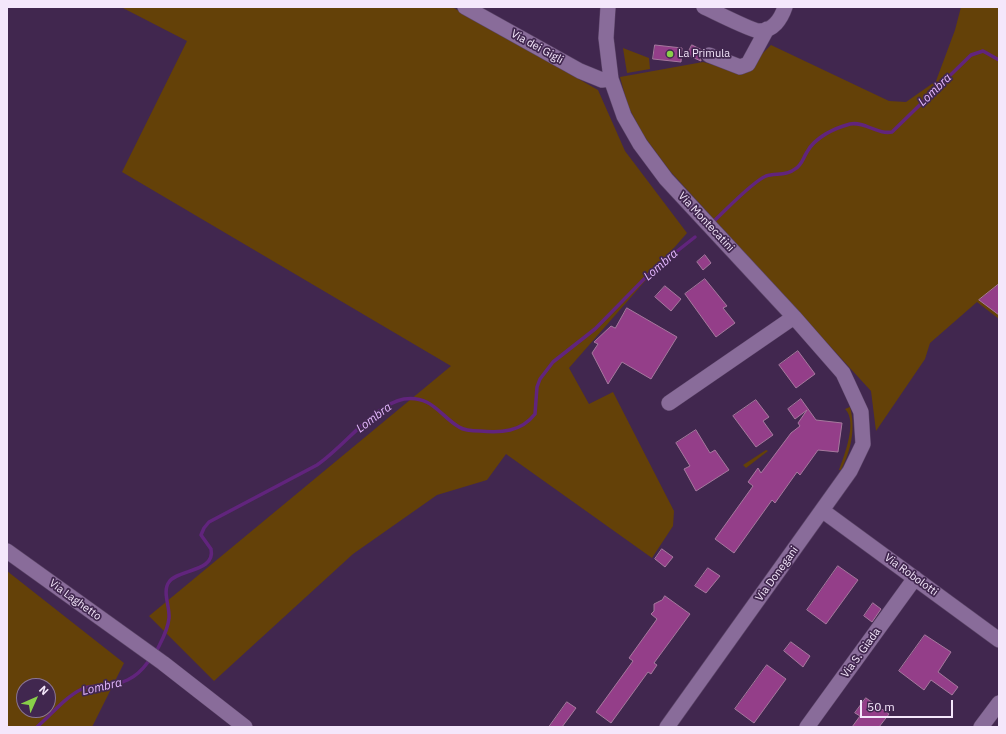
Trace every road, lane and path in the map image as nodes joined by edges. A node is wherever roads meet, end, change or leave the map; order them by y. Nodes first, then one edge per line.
1 (465, 7) edge
2 (608, 7) edge
3 (704, 7) edge
4 (785, 7) edge
5 (767, 29) junction
6 (709, 55) dead end
7 (611, 79) junction
8 (794, 317) junction
9 (669, 403) dead end
10 (861, 412) joint
11 (823, 511) junction
12 (7, 551) edge
13 (915, 578) junction
14 (999, 640) edge
15 (999, 703) edge
16 (245, 727) edge
17 (667, 727) edge
18 (807, 727) edge
19 (981, 727) edge

1 - 7 street, Via dei Gigli
2 - 7 street, Via Montecatini
3 - 5 street
4 - 5 street
5 - 6 street
7 - 8 street, Via Montecatini
8 - 9 street
8 - 10 street, Via Montecatini
10 - 11 street, Via Donegani
11 - 13 street, Via Robolotti
11 - 17 street, Via Donegani
12 - 16 street, Via Laghetto
13 - 14 street, Via Robolotti
13 - 18 street, Via S. Giada
15 - 19 street

